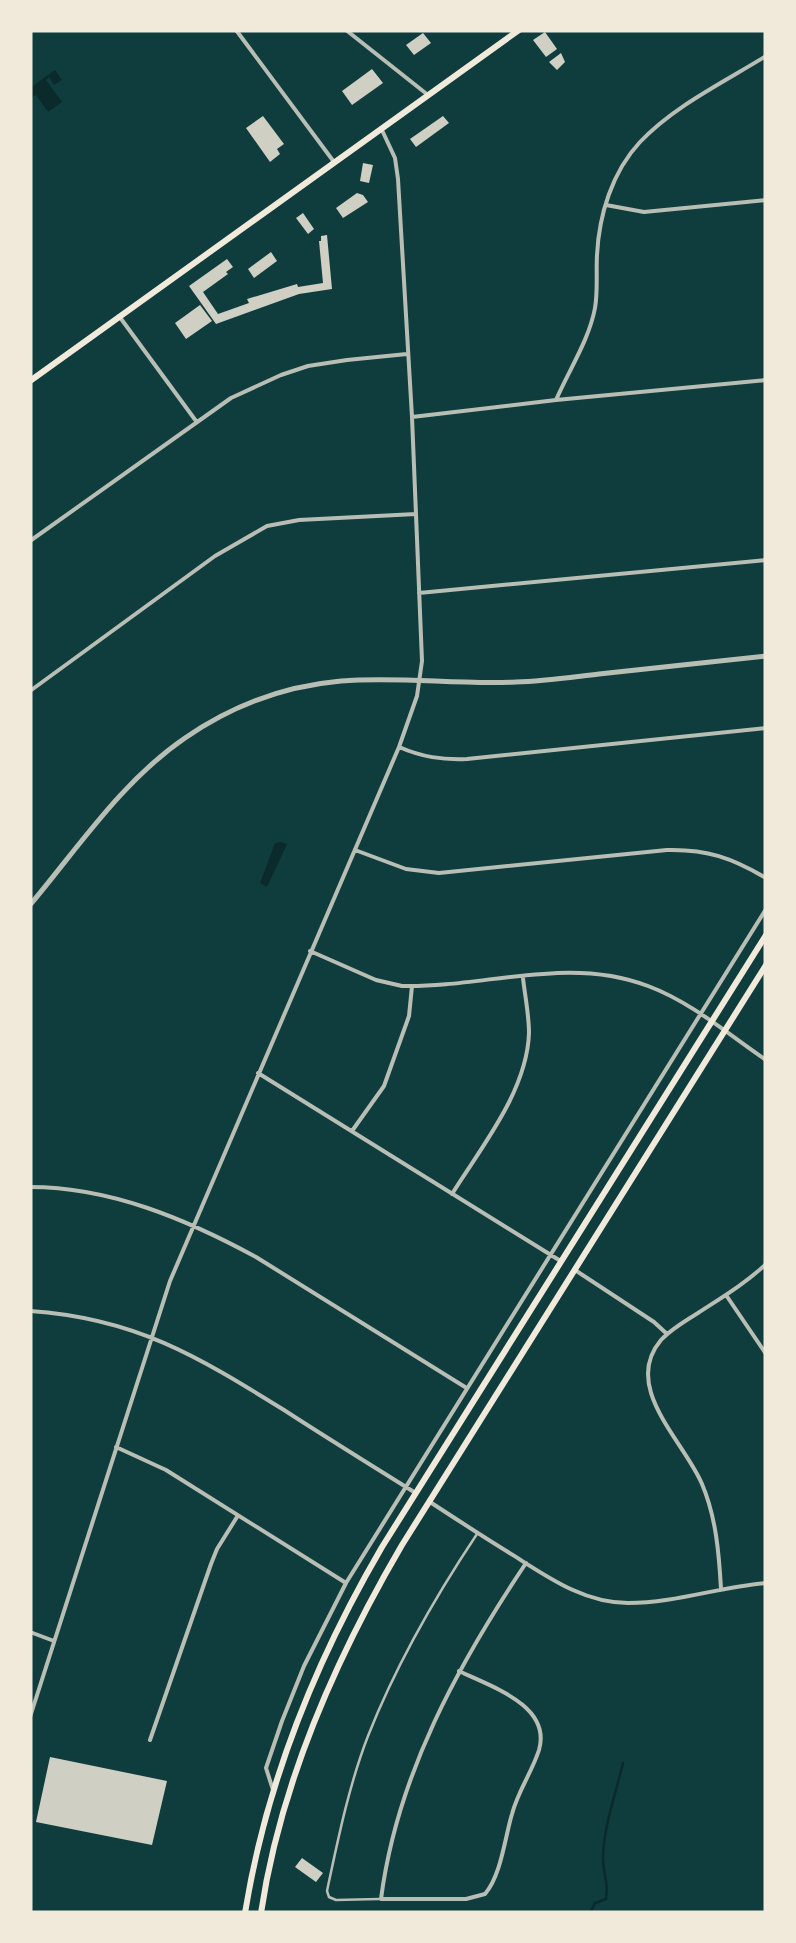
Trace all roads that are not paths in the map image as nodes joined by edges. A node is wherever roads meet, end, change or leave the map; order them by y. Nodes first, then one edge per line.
1 (236, 30) edge
2 (346, 30) edge
3 (518, 30) edge
4 (766, 56) edge
5 (428, 95) junction
6 (382, 128) junction
7 (334, 162) junction
8 (766, 200) edge
9 (606, 206) junction
10 (120, 316) junction
11 (407, 354) junction
12 (766, 380) edge
13 (30, 381) edge
14 (556, 400) junction
15 (412, 417) junction
16 (196, 421) junction
17 (416, 514) junction
18 (30, 541) edge
19 (766, 560) edge
20 (419, 594) junction
21 (766, 656) edge
22 (420, 682) junction
23 (30, 691) edge
24 (766, 728) edge
25 (399, 747) junction
26 (354, 850) junction
27 (766, 878) edge
28 (30, 905) edge
29 (766, 909) edge
30 (766, 936) edge
31 (310, 952) junction
32 (766, 964) edge
33 (523, 976) junction
34 (412, 986) junction
35 (700, 1014) junction
36 (712, 1022) junction
37 (724, 1031) junction
38 (766, 1060) edge
39 (258, 1073) junction
40 (352, 1132) junction
41 (30, 1187) edge
42 (452, 1194) junction
43 (192, 1226) junction
44 (550, 1254) junction
45 (561, 1262) junction
46 (766, 1264) edge
47 (574, 1270) junction
48 (726, 1294) junction
49 (30, 1311) edge
50 (667, 1334) junction
51 (151, 1336) junction
52 (766, 1354) edge
53 (466, 1388) junction
54 (116, 1448) junction
55 (405, 1487) junction
56 (416, 1494) junction
57 (430, 1502) junction
58 (238, 1515) junction
59 (478, 1533) junction
60 (526, 1563) junction
61 (346, 1583) junction
62 (766, 1583) edge
63 (721, 1588) junction
64 (30, 1632) edge
65 (54, 1640) junction
66 (458, 1670) junction
67 (30, 1716) edge
68 (150, 1740) dead end
69 (274, 1790) junction
70 (381, 1899) junction
71 (245, 1913) edge
72 (261, 1913) edge

1 - 7 street
2 - 5 street
3 - 5 main road
4 - 9 street
5 - 6 main road
6 - 7 main road
6 - 11 street
7 - 10 main road
8 - 9 street
9 - 14 street
10 - 13 main road
10 - 16 street
11 - 15 street
11 - 16 street
12 - 14 street
14 - 15 street
15 - 17 street
16 - 18 street
17 - 20 street
17 - 23 street
19 - 20 street
20 - 22 street
21 - 22 street
22 - 25 street
22 - 28 street
24 - 25 street
25 - 26 street
26 - 27 street
26 - 31 street
29 - 35 street
30 - 36 main road
31 - 34 street
31 - 39 street
32 - 37 main road
33 - 34 street
33 - 35 street
33 - 42 street
34 - 40 street
35 - 36 street
35 - 44 street
36 - 37 street
36 - 45 main road
37 - 38 street
37 - 47 main road
39 - 40 street
39 - 43 street
40 - 42 street
41 - 43 street
42 - 44 street
43 - 51 street
43 - 53 street
44 - 45 street
44 - 53 street
45 - 47 main road
45 - 56 main road
46 - 48 street
47 - 50 street
47 - 57 main road
48 - 50 street
48 - 52 street
49 - 51 street
50 - 63 street
51 - 54 street
51 - 55 street
53 - 55 street
54 - 58 street
54 - 65 street
55 - 56 street
55 - 61 street
56 - 57 main road
56 - 69 main road
57 - 59 street
57 - 72 main road
58 - 61 street
58 - 68 street
59 - 60 street
59 - 70 lane
60 - 63 street
60 - 66 street
61 - 69 street
62 - 63 street
64 - 65 street
65 - 67 street
66 - 70 street
66 - 70 street
69 - 71 main road

